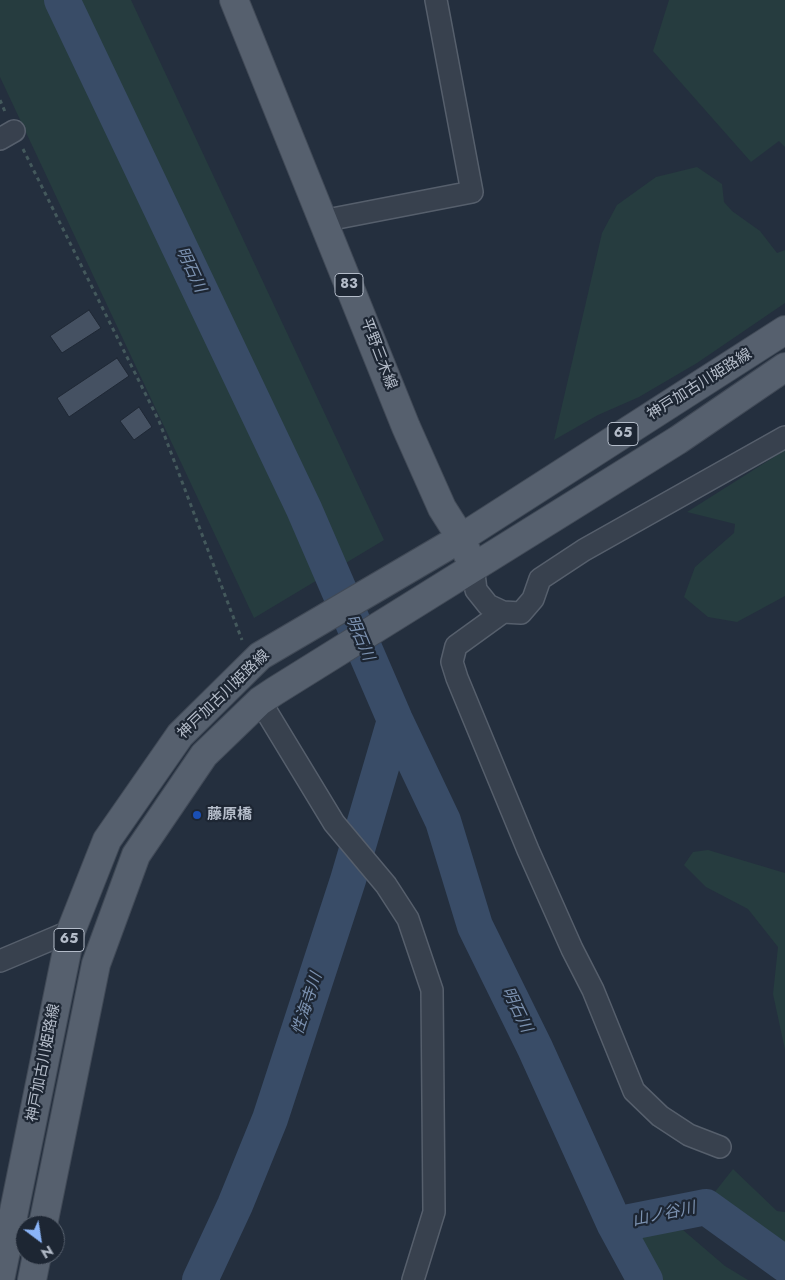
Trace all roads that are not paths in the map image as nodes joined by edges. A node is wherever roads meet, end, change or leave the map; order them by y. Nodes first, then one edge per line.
1 (234, 0) edge
2 (436, 0) edge
3 (322, 221) junction
4 (785, 330) edge
5 (785, 367) edge
6 (785, 437) edge
7 (461, 538) junction
8 (473, 566) junction
9 (503, 612) junction
10 (267, 696) junction
11 (71, 931) junction
12 (0, 961) edge
13 (720, 1147) dead end
14 (45, 1215) edge
15 (35, 1265) edge
16 (0, 1280) edge
17 (32, 1280) edge
18 (413, 1280) edge

1 - 3 main road, 平野三木線 / 83
2 - 3 street
3 - 7 main road, 平野三木線 / 83
4 - 7 main road, 神戸加古川姫路線 / 65
5 - 8 main road, 神戸加古川姫路線 / 65
6 - 9 street
7 - 8 main road, 平野三木線 / 83
7 - 11 main road, 神戸加古川姫路線 / 65
8 - 9 street
8 - 10 main road, 神戸加古川姫路線 / 65
9 - 13 street
10 - 14 main road, 神戸加古川姫路線 / 65
10 - 18 street
11 - 12 street
11 - 16 main road, 神戸加古川姫路線 / 65
15 - 17 main road

